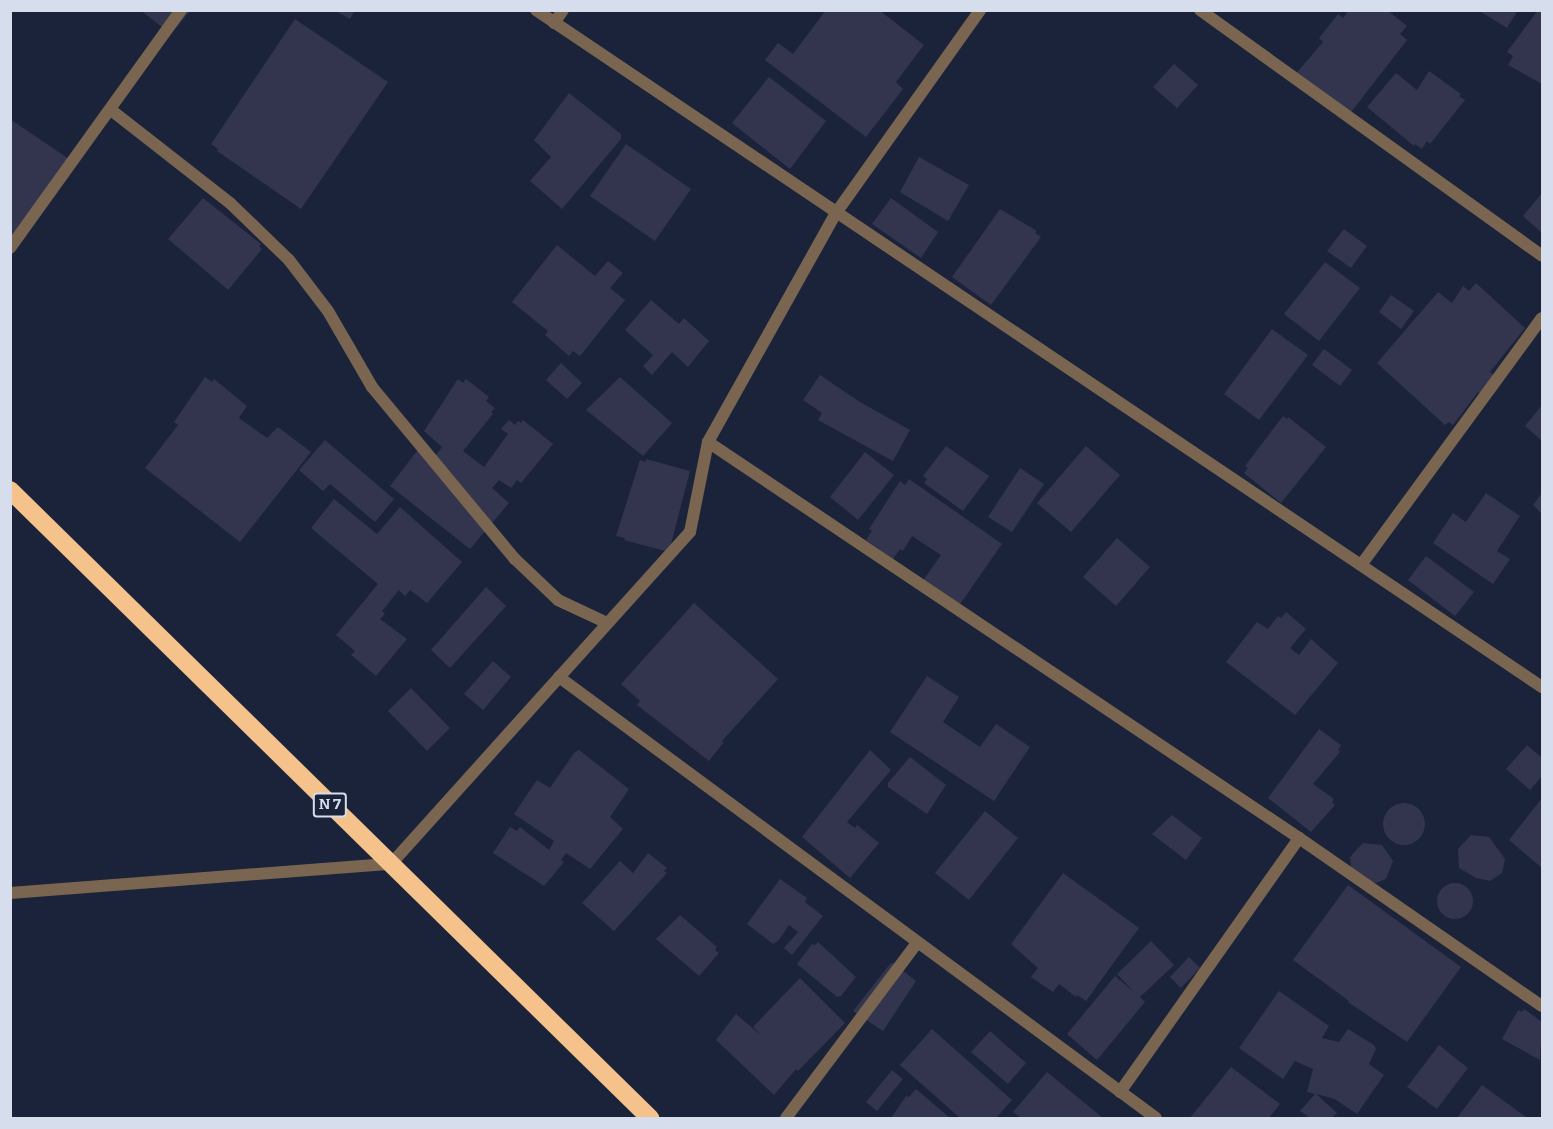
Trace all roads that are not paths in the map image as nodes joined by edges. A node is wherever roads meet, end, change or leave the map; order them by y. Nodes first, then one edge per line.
1 (181, 10) edge
2 (536, 10) edge
3 (563, 10) edge
4 (980, 10) edge
5 (1200, 10) edge
6 (554, 23) junction
7 (111, 110) junction
8 (836, 213) junction
9 (10, 248) edge
10 (1542, 256) edge
11 (1542, 318) edge
12 (708, 442) junction
13 (10, 490) edge
14 (1361, 565) junction
15 (607, 623) junction
16 (559, 677) junction
17 (1542, 687) edge
18 (1299, 838) junction
19 (391, 864) junction
20 (10, 893) edge
21 (917, 943) junction
22 (1542, 1006) edge
23 (1120, 1092) junction
24 (650, 1119) edge
25 (786, 1119) edge
26 (1156, 1119) edge

1 - 7 street
2 - 6 street
3 - 6 street
4 - 8 street
5 - 10 street
6 - 8 street
7 - 9 street
7 - 15 street
8 - 12 street
8 - 14 street
11 - 14 street
12 - 15 street
12 - 18 street
13 - 19 highway, N 7
14 - 17 street
15 - 16 street
16 - 19 street
16 - 21 street
18 - 22 street
18 - 23 street
19 - 20 street
19 - 24 highway, N 7
21 - 23 street
21 - 25 street
23 - 26 street

